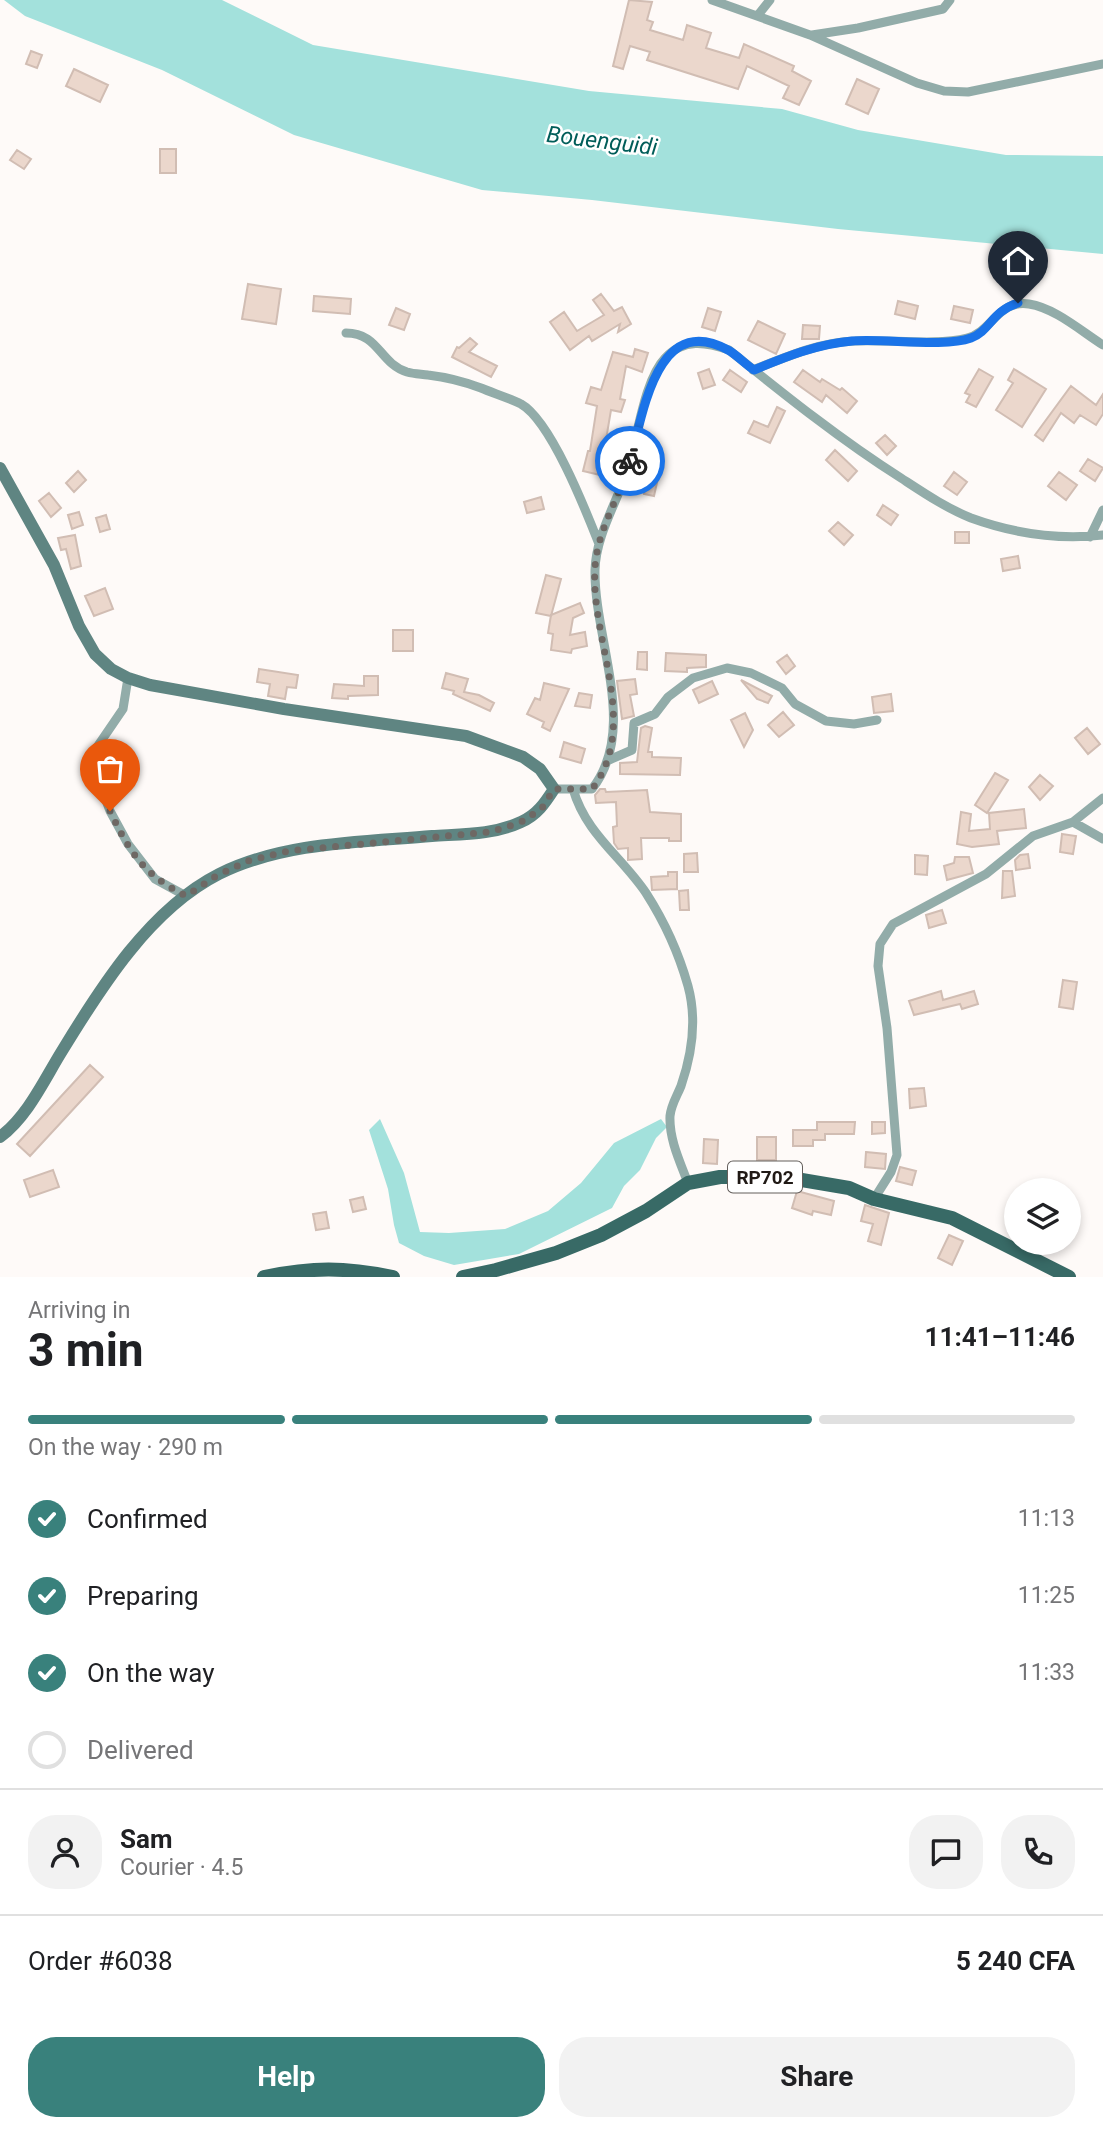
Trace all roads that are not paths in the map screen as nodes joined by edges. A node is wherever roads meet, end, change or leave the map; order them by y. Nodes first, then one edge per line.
1 (712, 0) edge
2 (770, 0) edge
3 (950, 0) edge
4 (758, 15) junction
5 (810, 35) junction
6 (1103, 64) edge
7 (346, 333) dead end
8 (1103, 345) edge
9 (754, 370) junction
10 (0, 468) edge
11 (1103, 510) edge
12 (1103, 535) edge
13 (1090, 537) junction
14 (599, 544) junction
15 (128, 678) junction
16 (877, 720) dead end
17 (609, 760) junction
18 (554, 789) junction
19 (573, 789) junction
20 (1103, 798) edge
21 (1073, 822) junction
22 (1103, 839) edge
23 (186, 896) junction
24 (0, 1137) edge
25 (688, 1183) junction
26 (874, 1199) junction
27 (264, 1277) edge
28 (393, 1277) edge
29 (463, 1277) edge
30 (1069, 1277) edge

1 - 4 street
2 - 4 street
3 - 5 street
4 - 5 street
5 - 6 street
7 - 14 street
8 - 9 street
9 - 13 street
9 - 14 street
10 - 15 main road
11 - 13 street
12 - 13 street
14 - 17 street
15 - 18 main road
15 - 23 street
16 - 17 street
17 - 19 street
18 - 19 street
18 - 23 main road
19 - 25 street
20 - 21 street
21 - 22 street
21 - 26 street
23 - 24 main road
25 - 26 main road, RP702
25 - 29 main road, RP702
26 - 30 main road, RP702
27 - 28 main road

